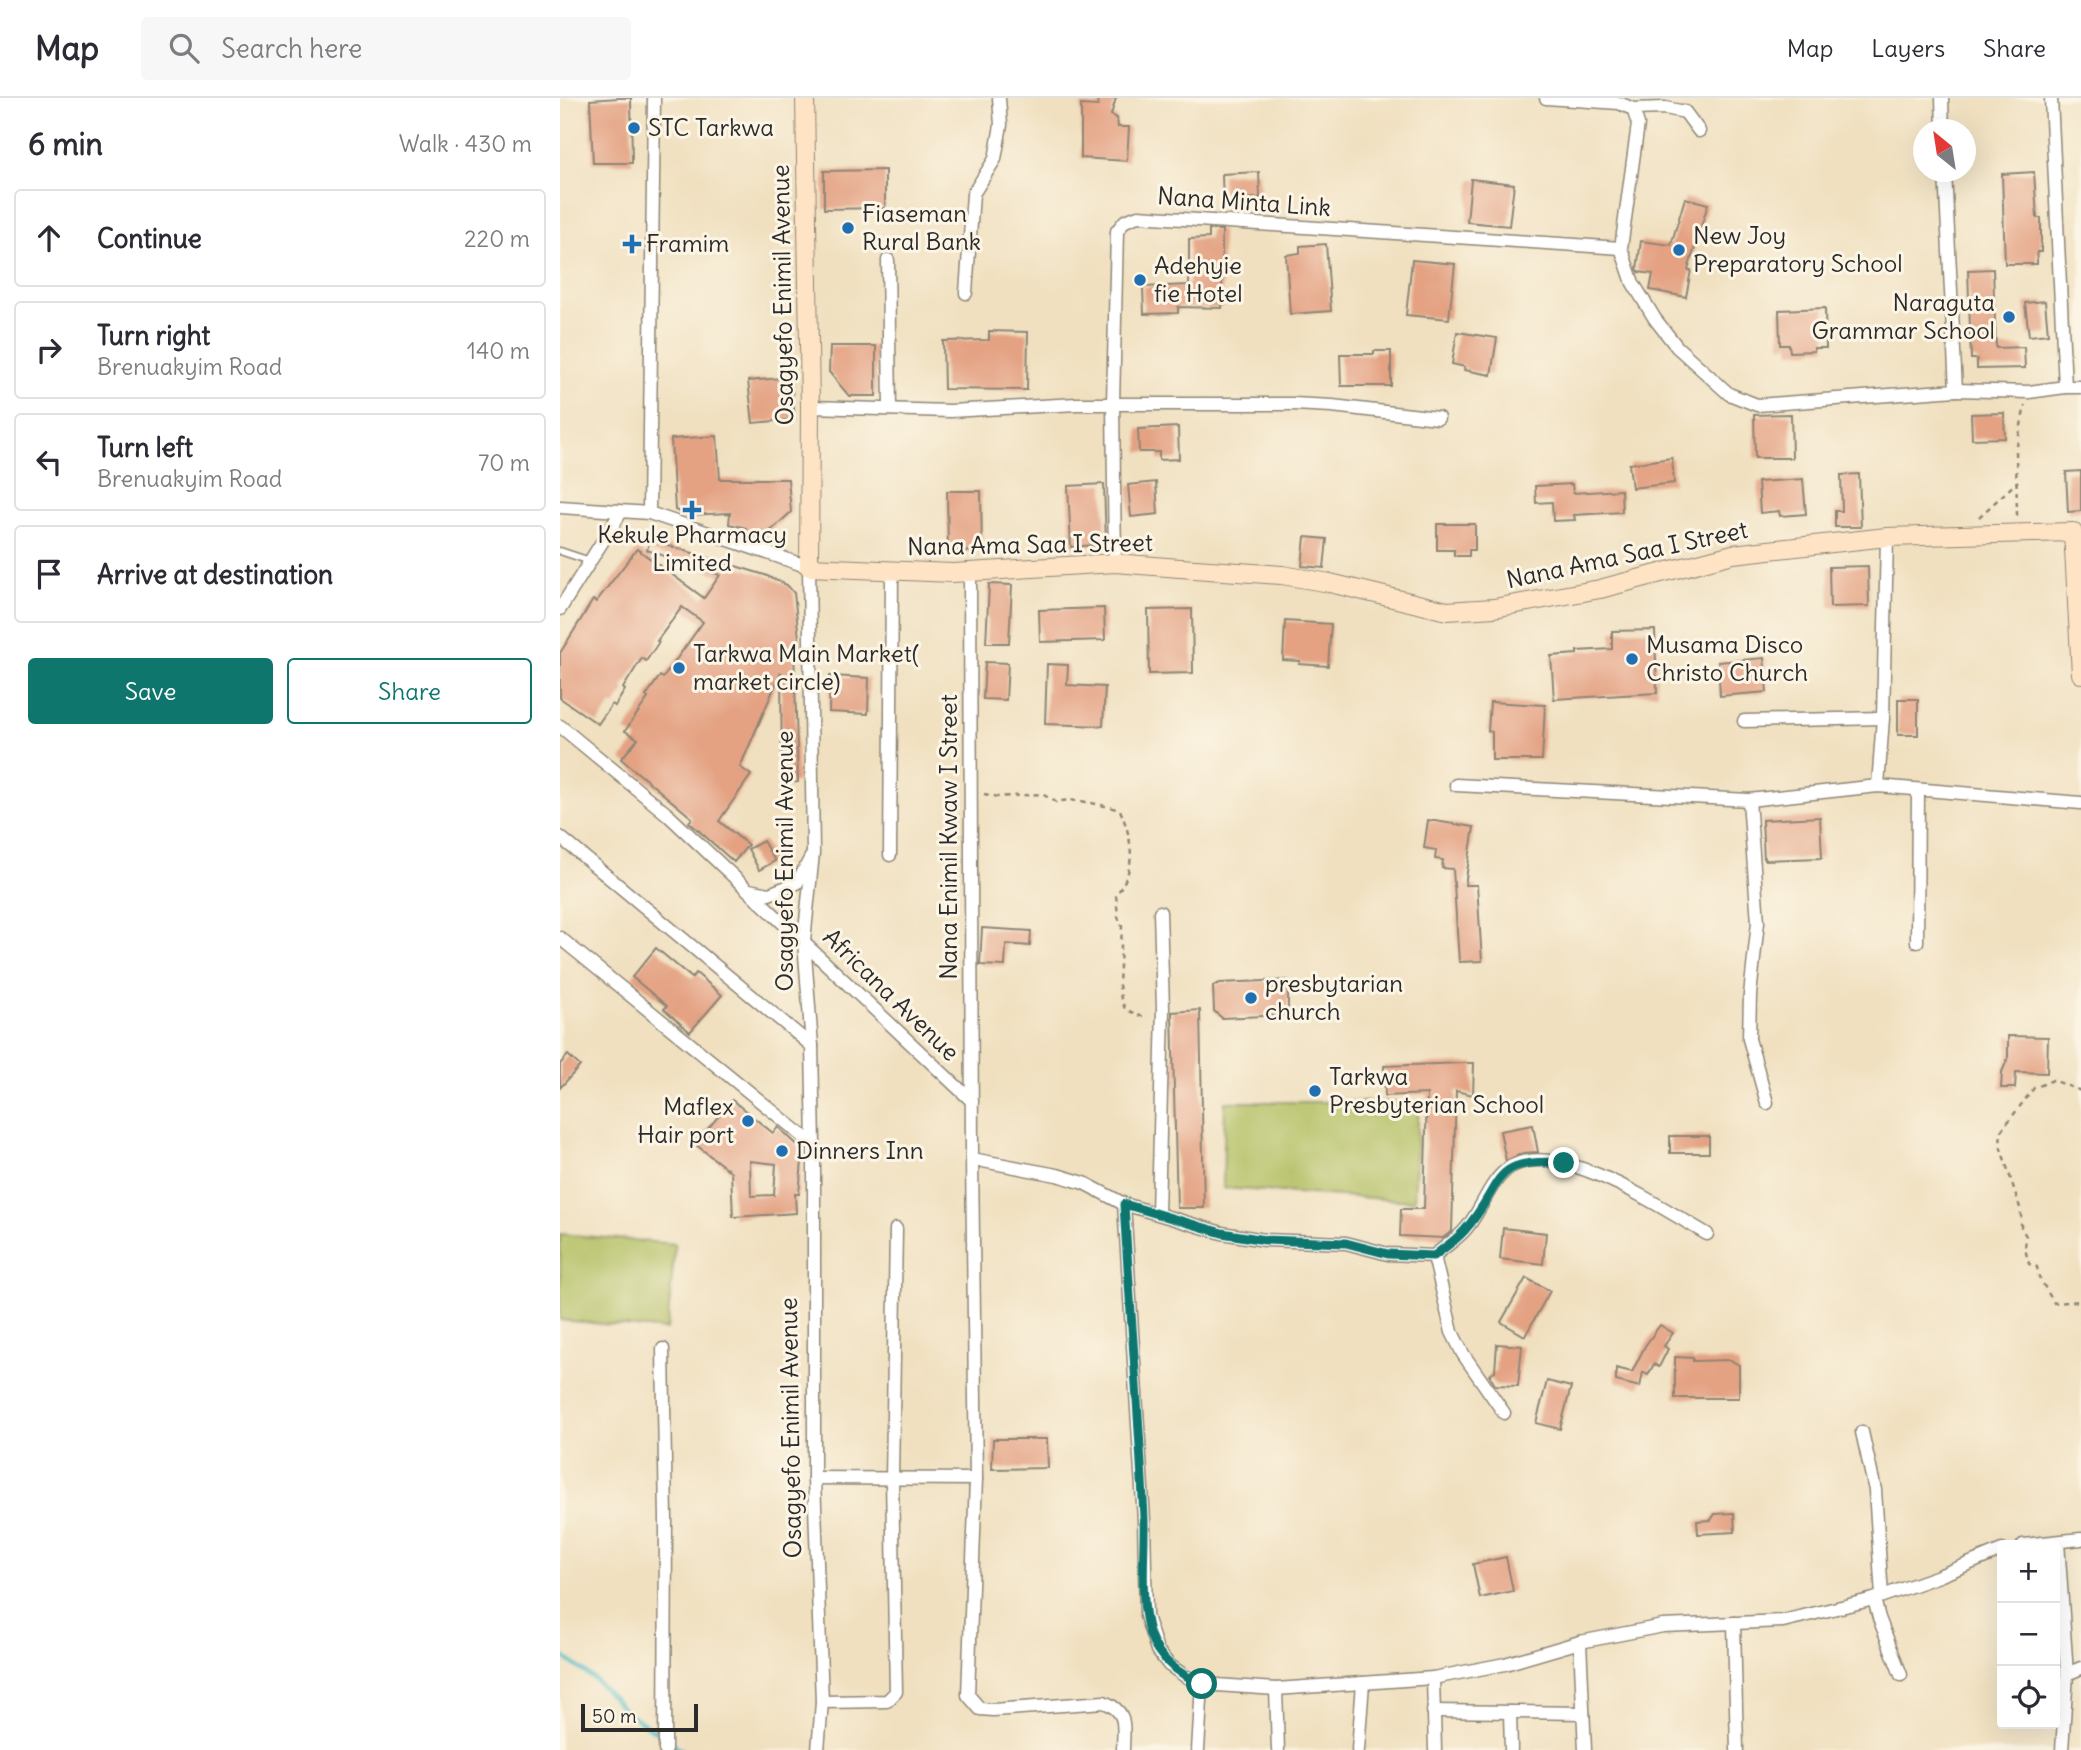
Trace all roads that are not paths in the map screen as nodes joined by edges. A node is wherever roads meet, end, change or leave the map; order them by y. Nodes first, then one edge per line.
1 (654, 98) edge
2 (805, 98) edge
3 (999, 98) edge
4 (1546, 98) edge
5 (1942, 98) edge
6 (2051, 98) edge
7 (1633, 109) junction
8 (1943, 119) edge
9 (1699, 131) dead end
10 (1946, 182) edge
11 (1621, 248) junction
12 (888, 260) dead end
13 (966, 293) dead end
14 (2065, 387) junction
15 (2081, 387) edge
16 (1956, 390) junction
17 (1113, 404) junction
18 (810, 407) junction
19 (890, 409) junction
20 (1438, 418) dead end
21 (560, 507) edge
22 (621, 512) junction
23 (649, 513) junction
24 (2077, 532) edge
25 (1887, 537) junction
26 (560, 551) edge
27 (590, 561) junction
28 (1115, 563) junction
29 (808, 567) junction
30 (892, 572) junction
31 (970, 573) junction
32 (560, 609) edge
33 (2081, 674) edge
34 (1883, 718) junction
35 (1744, 721) dead end
36 (560, 726) edge
37 (1456, 785) dead end
38 (1878, 786) junction
39 (1918, 790) junction
40 (1749, 800) junction
41 (2081, 803) edge
42 (560, 837) edge
43 (813, 853) junction
44 (890, 855) dead end
45 (748, 890) junction
46 (1160, 912) dead end
47 (560, 938) edge
48 (804, 941) junction
49 (1917, 942) dead end
50 (812, 1046) junction
51 (972, 1101) junction
52 (1767, 1104) dead end
53 (814, 1145) junction
54 (972, 1159) junction
55 (1124, 1204) junction
56 (1158, 1214) junction
57 (896, 1229) dead end
58 (1707, 1234) dead end
59 (1434, 1256) junction
60 (663, 1349) dead end
61 (1504, 1413) dead end
62 (1862, 1432) dead end
63 (814, 1478) junction
64 (892, 1479) junction
65 (976, 1479) junction
66 (2081, 1539) edge
67 (2060, 1542) edge
68 (1997, 1552) edge
69 (2060, 1571) edge
70 (1878, 1597) junction
71 (1734, 1623) junction
72 (1580, 1643) junction
73 (2081, 1668) edge
74 (2067, 1674) junction
75 (1901, 1675) dead end
76 (1433, 1678) junction
77 (1363, 1683) junction
78 (1202, 1684) junction
79 (1276, 1689) junction
80 (822, 1702) junction
81 (1433, 1712) junction
82 (1510, 1712) junction
83 (1583, 1713) junction
84 (665, 1748) edge
85 (818, 1750) edge
86 (1123, 1750) edge
87 (1198, 1750) edge
88 (1278, 1750) edge
89 (1358, 1750) edge
90 (1434, 1750) edge
91 (1511, 1750) edge
92 (1585, 1750) edge
93 (1737, 1750) edge
94 (2062, 1750) edge

1 - 23 street
2 - 18 street, Osagyefo Enimil Avenue
3 - 13 street
4 - 7 street
5 - 8 street
6 - 14 street
7 - 9 street
7 - 11 street
10 - 16 street
11 - 16 street
11 - 17 street, Nana Minta Link
12 - 19 street
14 - 15 street
14 - 16 street
17 - 19 street
17 - 20 street
17 - 28 street, Nana Minta Link
18 - 19 street
18 - 29 street, Osagyefo Enimil Avenue
21 - 22 street
22 - 23 street
22 - 27 street
23 - 29 street
24 - 25 street, Nana Ama Saa I Street
24 - 33 street
25 - 28 street, Nana Ama Saa I Street
25 - 34 street
26 - 27 lane
27 - 32 street
28 - 31 street, Nana Ama Saa I Street
29 - 30 street, Nana Ama Saa I Street
29 - 43 street, Osagyefo Enimil Avenue
30 - 31 street, Nana Ama Saa I Street
30 - 44 street
31 - 51 street, Nana Enimil Kwaw I Street
34 - 35 street
34 - 38 street
36 - 45 street, Africana Avenue
37 - 40 street
38 - 39 street
38 - 40 street
39 - 41 street
39 - 49 street
40 - 52 street
42 - 50 street
43 - 45 street
43 - 48 street, Osagyefo Enimil Avenue
45 - 48 street, Africana Avenue
46 - 56 street
47 - 53 street
48 - 50 street, Osagyefo Enimil Avenue
48 - 51 street, Africana Avenue
50 - 53 street, Osagyefo Enimil Avenue
51 - 54 street, Nana Enimil Kwaw I Street
53 - 63 street, Osagyefo Enimil Avenue
54 - 55 street
54 - 65 street, Nana Enimil Kwaw I Street
55 - 56 street
55 - 78 street
56 - 59 street
57 - 64 street
58 - 59 street
59 - 61 street
60 - 84 street
62 - 70 street
63 - 64 street
63 - 80 street, Osagyefo Enimil Avenue
64 - 65 street
64 - 80 street
65 - 86 street, Nana Enimil Kwaw I Street
66 - 67 street
68 - 70 street
69 - 74 street
70 - 71 street
70 - 75 street
71 - 72 street
71 - 93 street
72 - 76 street
72 - 83 street
73 - 74 street
74 - 94 street
76 - 77 street
76 - 81 street
77 - 79 street
77 - 89 street
78 - 79 street
78 - 87 street
79 - 88 street
80 - 85 street, Osagyefo Enimil Avenue
81 - 82 street
81 - 90 street
82 - 83 street
82 - 91 street
83 - 92 street

